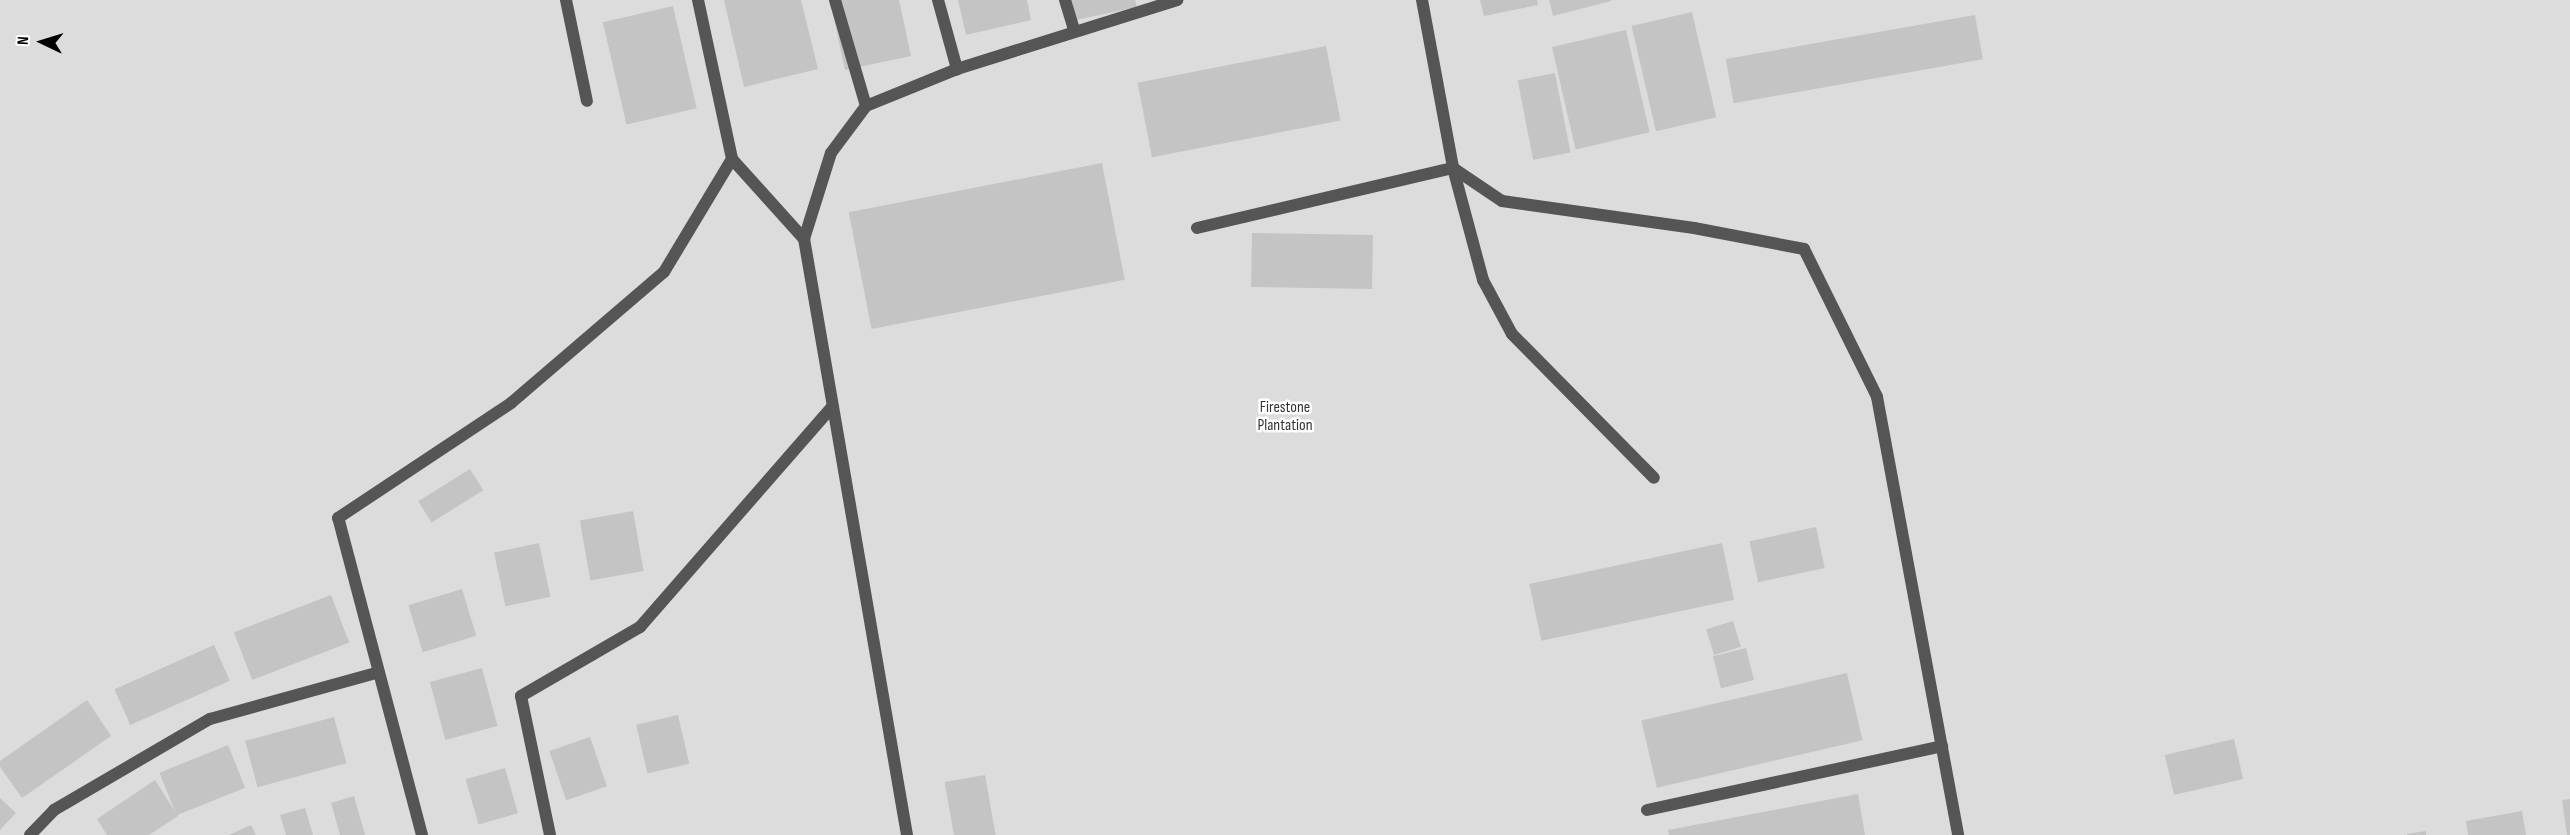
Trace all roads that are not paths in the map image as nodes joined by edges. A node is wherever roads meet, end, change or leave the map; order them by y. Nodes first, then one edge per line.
1 (566, 0) edge
2 (698, 0) edge
3 (835, 0) edge
4 (938, 0) edge
5 (1065, 0) edge
6 (1177, 0) edge
7 (1422, 0) edge
8 (1074, 30) junction
9 (957, 69) junction
10 (587, 101) dead end
11 (866, 106) junction
12 (732, 159) junction
13 (1453, 168) junction
14 (1197, 228) dead end
15 (804, 239) junction
16 (833, 406) junction
17 (1654, 478) dead end
18 (379, 672) junction
19 (1942, 746) junction
20 (1647, 810) dead end
21 (30, 835) edge
22 (422, 835) edge
23 (550, 835) edge
24 (907, 835) edge
25 (1958, 835) edge

1 - 10 street
2 - 12 street
3 - 11 street
4 - 9 street
5 - 8 street
6 - 8 street
7 - 13 street
8 - 9 street
9 - 11 street
11 - 15 street
12 - 15 street
12 - 18 street
13 - 14 street
13 - 17 street
13 - 19 street
15 - 16 street
16 - 23 street
16 - 24 street
18 - 21 street
18 - 22 street
19 - 20 street
19 - 25 street

